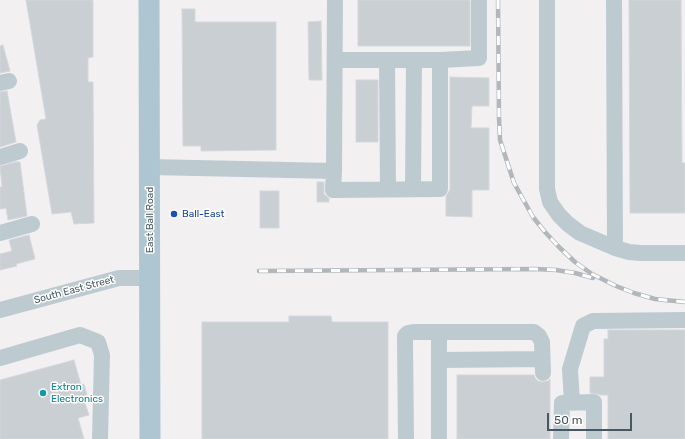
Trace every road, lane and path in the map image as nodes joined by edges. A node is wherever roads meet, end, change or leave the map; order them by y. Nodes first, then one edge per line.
1 (149, 0) edge
2 (335, 0) edge
3 (479, 0) edge
4 (547, 0) edge
5 (614, 0) edge
6 (335, 60) junction
7 (387, 60) junction
8 (414, 60) junction
9 (440, 60) junction
10 (20, 151) dead end
11 (0, 156) edge
12 (150, 167) junction
13 (334, 171) junction
14 (388, 189) junction
15 (413, 189) junction
16 (32, 224) dead end
17 (0, 233) edge
18 (615, 248) junction
19 (685, 253) edge
20 (150, 278) junction
21 (0, 310) edge
22 (685, 320) edge
23 (439, 332) junction
24 (0, 358) edge
25 (439, 360) junction
26 (572, 402) junction
27 (100, 439) edge
28 (150, 439) edge
29 (406, 439) edge
30 (439, 439) edge
31 (562, 439) edge
32 (594, 439) edge

1 - 12 main road, East Ball Road
2 - 6 street
3 - 9 street
4 - 18 street
5 - 18 street
6 - 7 street
6 - 13 street
7 - 8 street
7 - 14 street
8 - 9 street
8 - 15 street
9 - 15 street
10 - 11 street
12 - 13 street
12 - 20 main road, East Ball Road
13 - 14 street
14 - 15 street
16 - 17 street
18 - 19 street
20 - 21 street, South East Street
20 - 28 main road, East Ball Road
22 - 26 street
23 - 25 street
23 - 25 street
23 - 29 street
24 - 27 street
25 - 30 street
26 - 31 street
26 - 32 street

